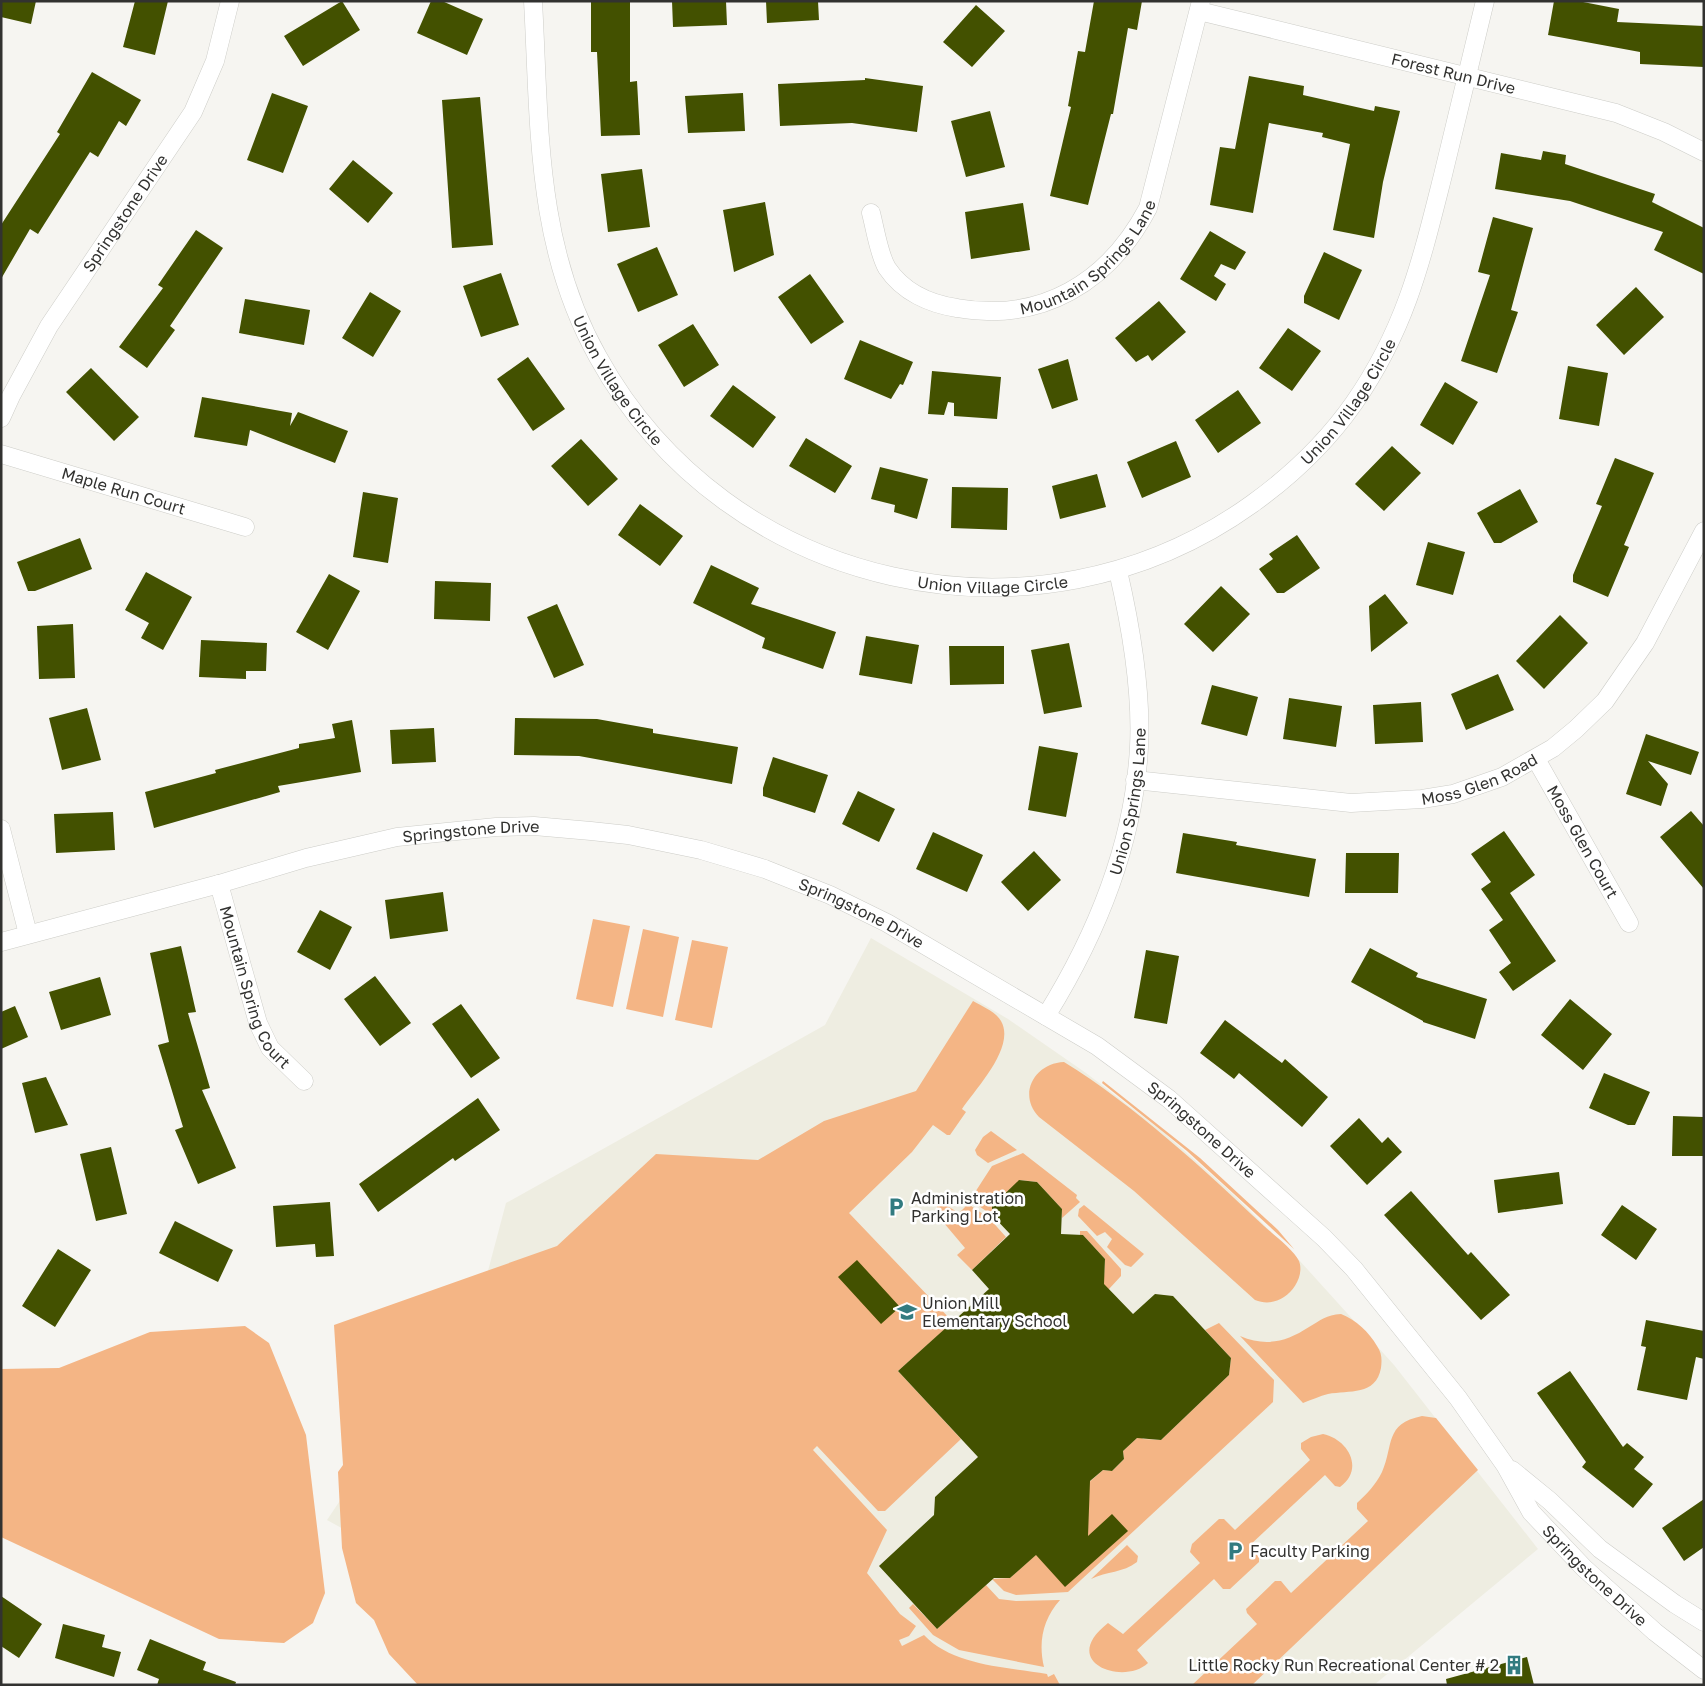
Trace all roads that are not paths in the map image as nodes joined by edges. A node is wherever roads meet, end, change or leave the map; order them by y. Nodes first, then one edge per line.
1 (230, 1) edge
2 (533, 1) edge
3 (1485, 1) edge
4 (1200, 6) edge
5 (1467, 76) junction
6 (1704, 152) edge
7 (871, 213) dead end
8 (1, 418) edge
9 (1, 454) edge
10 (245, 527) dead end
11 (1704, 531) edge
12 (1118, 571) junction
13 (1536, 759) junction
14 (1135, 780) junction
15 (1, 828) edge
16 (219, 884) junction
17 (1629, 923) dead end
18 (28, 934) junction
19 (1, 942) edge
20 (1046, 1016) junction
21 (304, 1081) dead end
22 (1506, 1465) junction
23 (1704, 1622) edge
24 (1704, 1670) edge

1 - 8 street, Springstone Drive
2 - 12 street, Union Village Circle
3 - 5 street, Union Village Circle
4 - 5 street, Forest Run Drive
4 - 7 street, Mountain Springs Lane
5 - 6 street, Forest Run Drive
5 - 12 street, Union Village Circle
9 - 10 street, Maple Run Court
11 - 13 street, Moss Glen Road
12 - 14 street, Union Springs Lane
13 - 14 street, Moss Glen Road
13 - 17 street, Moss Glen Court
14 - 20 street, Union Springs Lane
15 - 18 street
16 - 18 street, Springstone Drive
16 - 20 street, Springstone Drive
16 - 21 street, Mountain Spring Court
18 - 19 street, Springstone Drive
20 - 22 street, Springstone Drive
22 - 23 street, Springstone Drive
22 - 24 street, Springstone Drive

